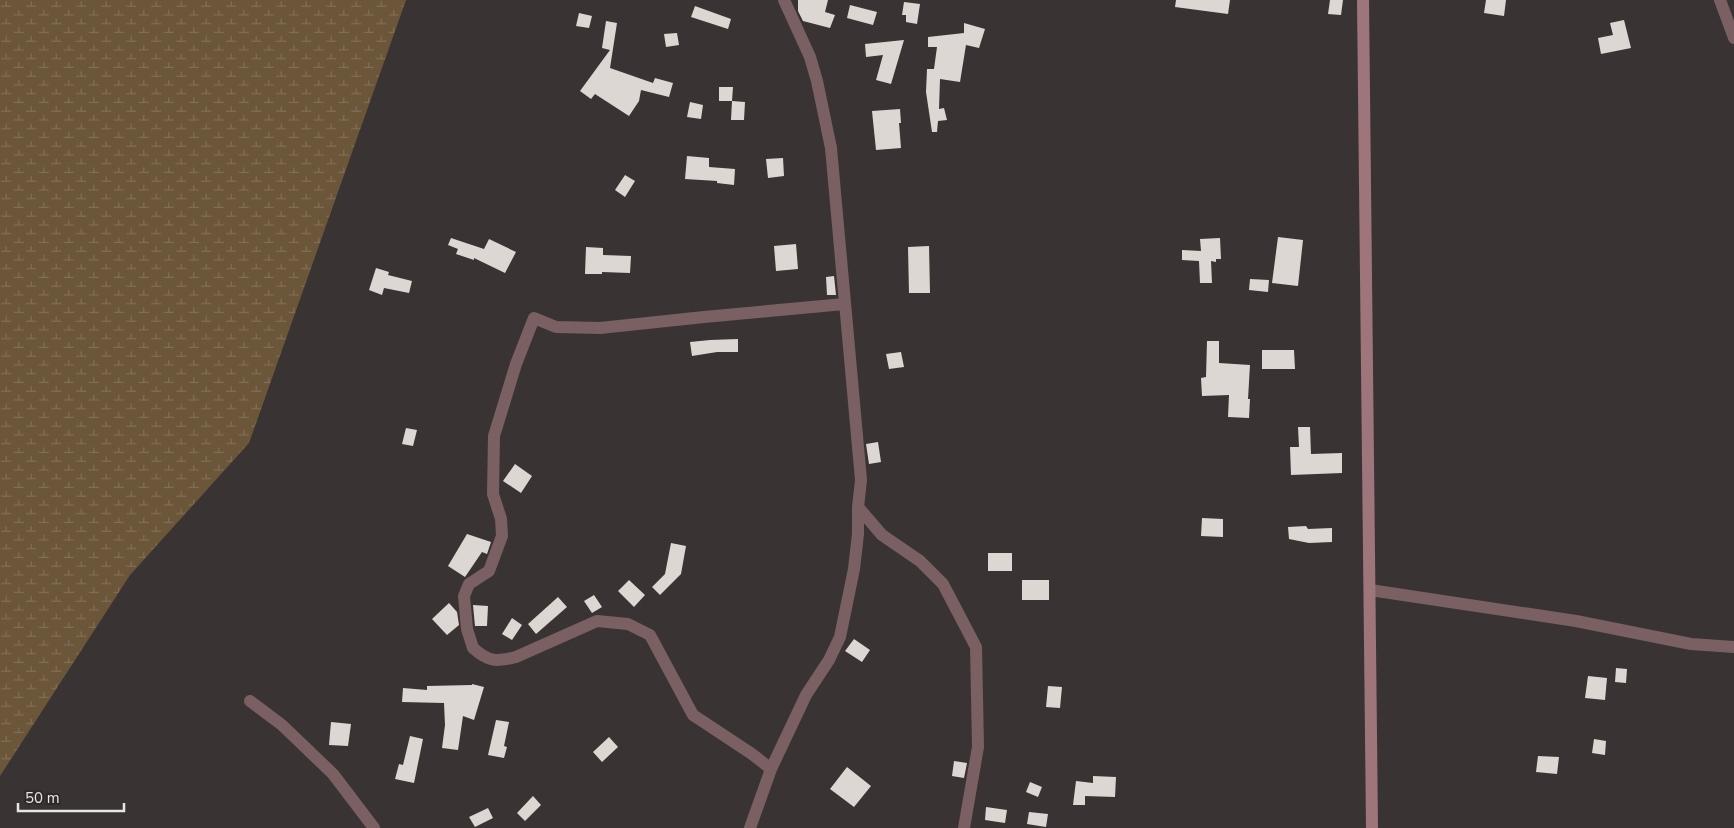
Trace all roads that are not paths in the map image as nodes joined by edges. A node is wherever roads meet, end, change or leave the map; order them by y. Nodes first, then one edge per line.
1 (784, 0) edge
2 (1363, 0) edge
3 (1720, 0) edge
4 (1734, 38) edge
5 (844, 304) junction
6 (858, 507) junction
7 (1370, 590) junction
8 (1734, 648) edge
9 (250, 701) dead end
10 (771, 769) junction
11 (374, 828) edge
12 (750, 828) edge
13 (964, 828) edge
14 (1372, 828) edge

1 - 5 street
2 - 7 street
3 - 4 street
5 - 6 street
5 - 10 street
6 - 10 street
6 - 13 street
7 - 8 street
7 - 14 street
9 - 11 street
10 - 12 street

